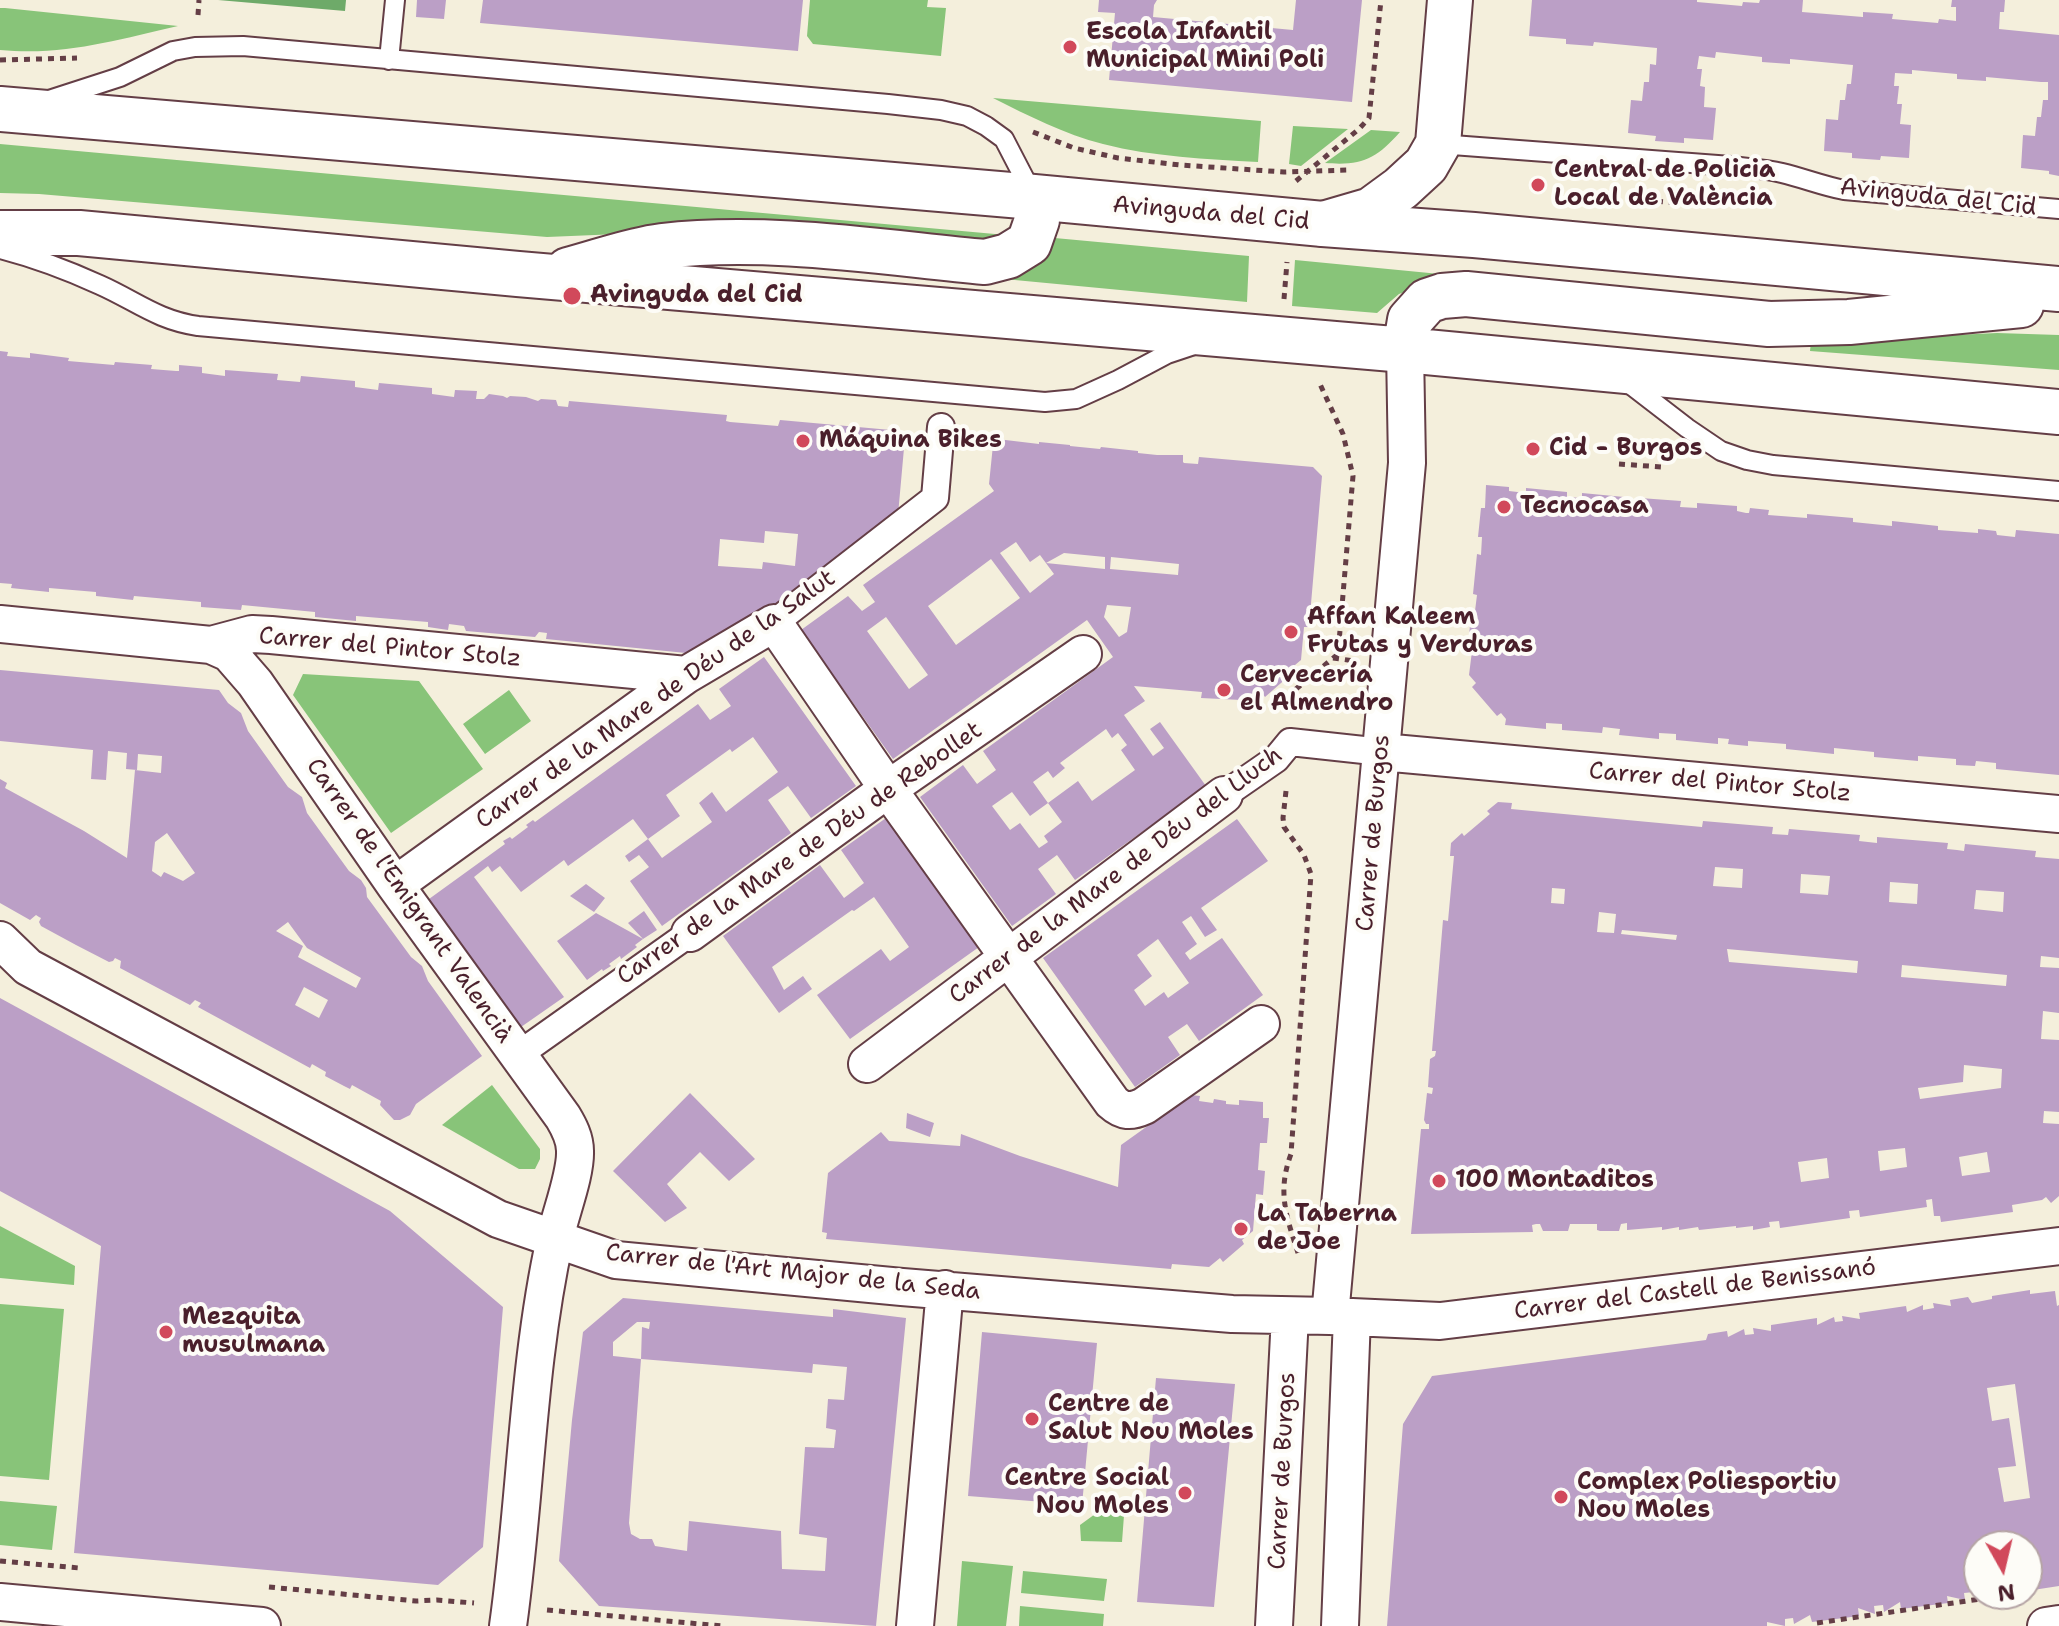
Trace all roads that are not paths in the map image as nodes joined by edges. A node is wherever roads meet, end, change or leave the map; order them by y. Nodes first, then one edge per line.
1 (395, 0) edge
2 (1450, 0) edge
3 (389, 60) junction
4 (6, 110) edge
5 (1438, 144) junction
6 (1034, 197) junction
7 (2059, 209) edge
8 (1323, 224) junction
9 (0, 233) edge
10 (0, 249) edge
11 (518, 274) junction
12 (2059, 289) edge
13 (2059, 301) edge
14 (1223, 336) junction
15 (1405, 350) junction
16 (1611, 369) junction
17 (2059, 412) edge
18 (941, 427) dead end
19 (2059, 491) edge
20 (774, 623) junction
21 (0, 624) edge
22 (211, 645) junction
23 (1083, 654) dead end
24 (686, 675) junction
25 (1382, 752) junction
26 (888, 789) junction
27 (1224, 795) joint
28 (2059, 814) edge
29 (395, 885) junction
30 (690, 933) joint
31 (0, 940) edge
32 (1008, 957) junction
33 (1261, 1024) dead end
34 (518, 1055) junction
35 (867, 1064) dead end
36 (555, 1240) junction
37 (2059, 1246) edge
38 (945, 1289) junction
39 (1290, 1316) junction
40 (1341, 1316) junction
41 (0, 1602) edge
42 (520, 1617) edge
43 (2059, 1624) edge
44 (262, 1626) edge
45 (915, 1626) edge
46 (1274, 1626) edge
47 (1340, 1626) edge
48 (2046, 1626) edge

1 - 3 lane
2 - 5 main road
3 - 4 lane
3 - 6 lane
4 - 6 main road, Avinguda del Cid
5 - 7 lane, Avinguda del Cid
5 - 8 main road, Avinguda del Cid
6 - 8 main road, Avinguda del Cid
6 - 11 main road
8 - 12 main road, Avinguda del Cid
9 - 11 main road
10 - 14 lane
11 - 14 main road
13 - 15 main road
14 - 15 main road
15 - 16 main road
15 - 25 street, Carrer de Burgos
16 - 17 main road
16 - 19 lane
18 - 20 street, Carrer de la Mare de Déu de la Salut
20 - 24 street, Carrer de la Mare de Déu de la Salut
20 - 26 street
21 - 22 street, Carrer del Pintor Stolz
22 - 24 street, Carrer del Pintor Stolz
22 - 29 street, Carrer de l'Emigrant Valencià
23 - 26 street, Carrer de la Mare de Déu de Rebollet
24 - 29 street, Carrer de la Mare de Déu de la Salut
25 - 27 street, Carrer de la Mare de Déu del Lluch
25 - 28 street, Carrer del Pintor Stolz
25 - 40 street, Carrer de Burgos
26 - 30 street, Carrer de la Mare de Déu de Rebollet
26 - 32 street
27 - 32 street, Carrer de la Mare de Déu del Lluch
29 - 34 street, Carrer de l'Emigrant Valencià
30 - 34 street, Carrer de la Mare de Déu de Rebollet
31 - 36 street, Carrer de l'Art Major de la Seda
32 - 33 street
32 - 35 street, Carrer de la Mare de Déu del Lluch
34 - 36 street, Carrer de l'Emigrant Valencià
36 - 38 street, Carrer de l'Art Major de la Seda
36 - 42 street, Carrer de l'Emigrant Valencià
37 - 40 street, Carrer del Castell de Benissanó
38 - 39 street, Carrer de l'Art Major de la Seda
38 - 45 street
39 - 40 street, Carrer de l'Art Major de la Seda
39 - 46 street, Carrer de Burgos
40 - 47 street, Carrer de Burgos
41 - 44 street
43 - 48 street

